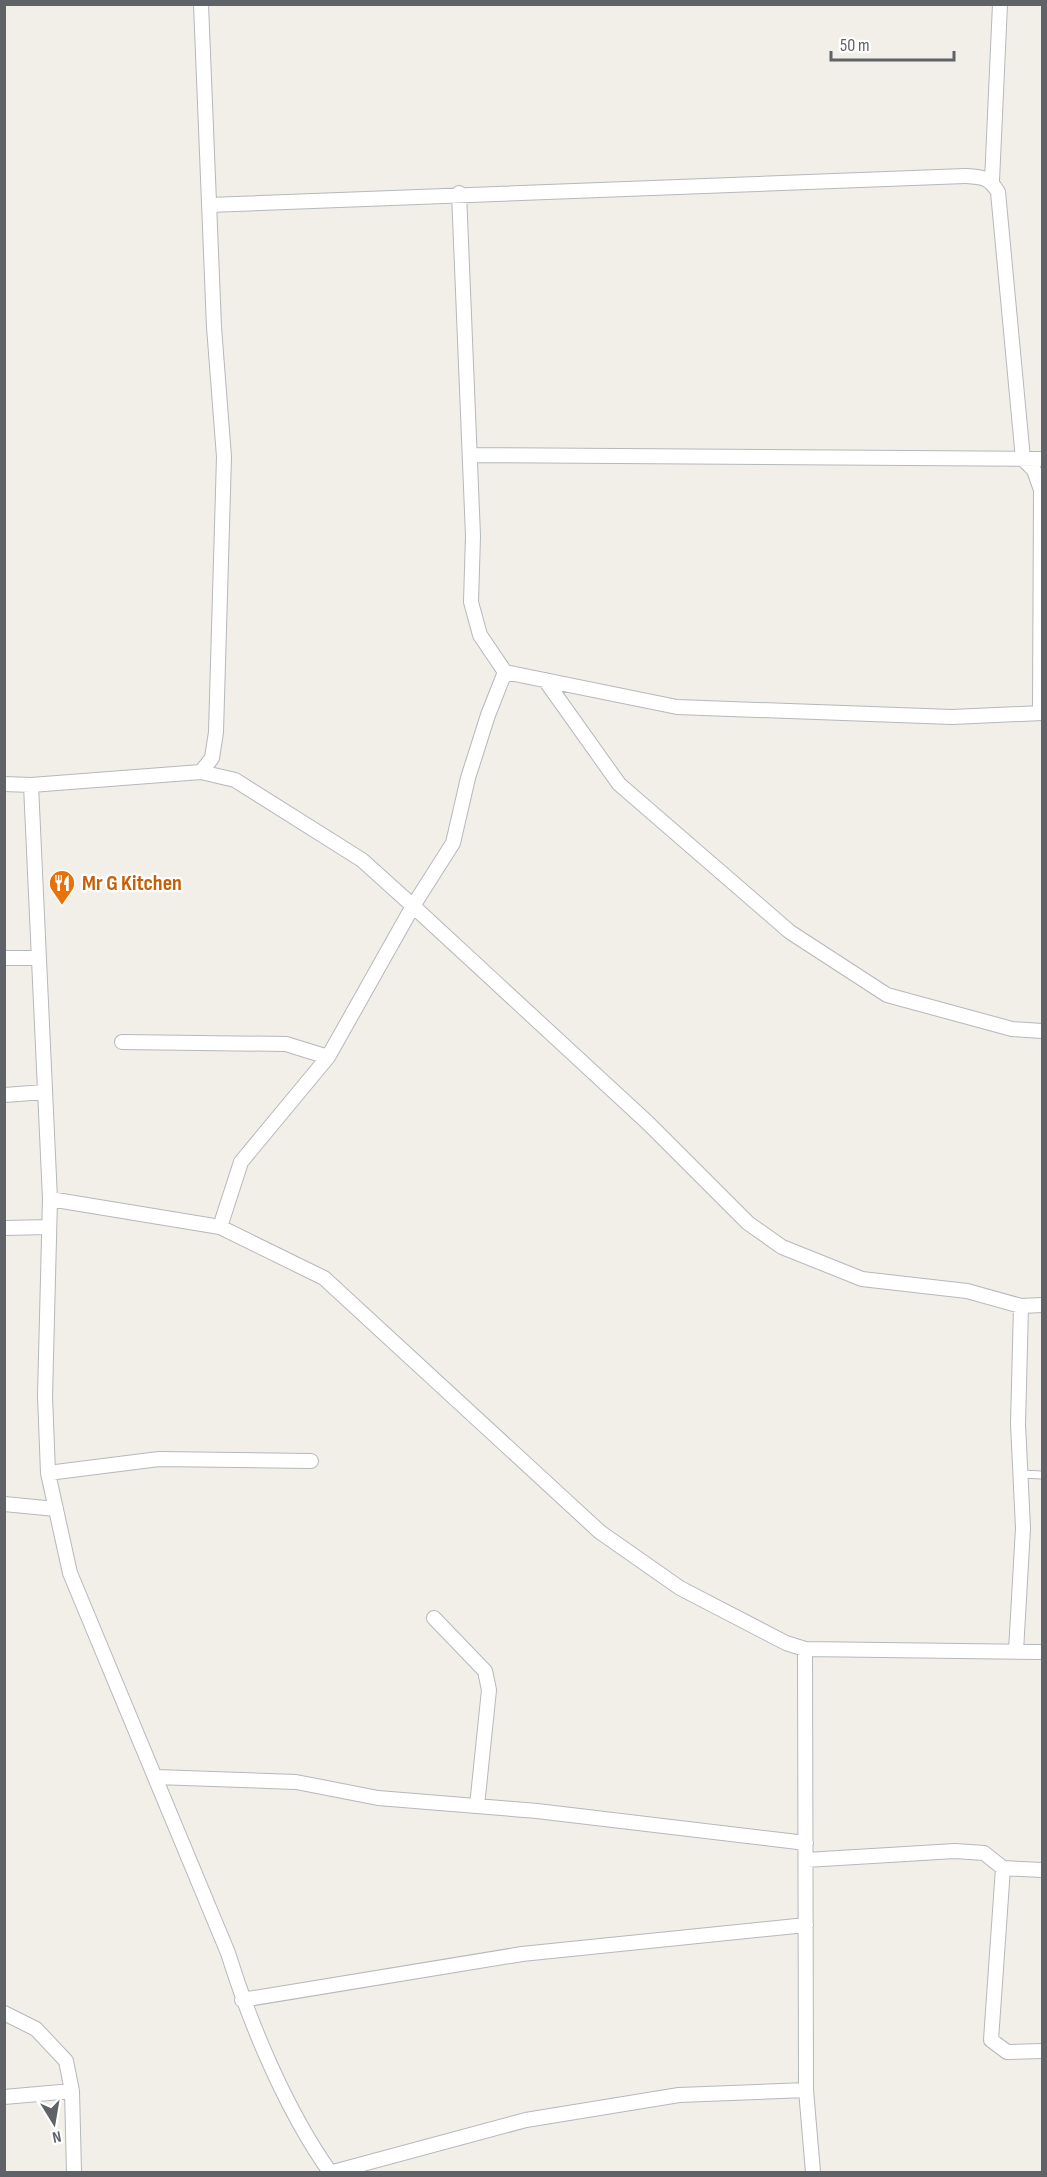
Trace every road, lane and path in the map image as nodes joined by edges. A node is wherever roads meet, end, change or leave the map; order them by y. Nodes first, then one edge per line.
1 (201, 4) edge
2 (1000, 4) edge
3 (992, 181) junction
4 (459, 193) junction
5 (209, 205) junction
6 (470, 455) junction
7 (1023, 459) junction
8 (1042, 459) edge
9 (505, 672) junction
10 (545, 680) junction
11 (1041, 713) edge
12 (201, 772) junction
13 (4, 784) edge
14 (31, 785) junction
15 (413, 906) junction
16 (4, 958) edge
17 (39, 958) junction
18 (1042, 1031) edge
19 (122, 1042) dead end
20 (328, 1056) junction
21 (45, 1092) junction
22 (4, 1095) edge
23 (50, 1199) junction
24 (49, 1227) junction
25 (220, 1227) junction
26 (4, 1228) edge
27 (1042, 1305) edge
28 (1021, 1306) junction
29 (311, 1461) dead end
30 (48, 1473) junction
31 (1021, 1474) junction
32 (1042, 1475) edge
33 (4, 1504) edge
34 (56, 1509) junction
35 (434, 1618) dead end
36 (805, 1649) junction
37 (1016, 1651) junction
38 (1042, 1652) edge
39 (156, 1777) junction
40 (477, 1806) junction
41 (806, 1843) junction
42 (807, 1860) junction
43 (1003, 1869) junction
44 (1042, 1870) edge
45 (806, 1925) junction
46 (242, 2000) junction
47 (4, 2013) edge
48 (1042, 2051) edge
49 (806, 2090) junction
50 (72, 2091) junction
51 (4, 2097) edge
52 (74, 2172) edge
53 (331, 2172) edge
54 (813, 2172) edge

1 - 5 street
2 - 3 street
3 - 4 street
3 - 7 street
4 - 5 street
4 - 6 street
5 - 12 street
6 - 7 street
6 - 9 street
7 - 8 street
7 - 11 street
9 - 10 street
9 - 15 street
10 - 11 street
10 - 18 street
12 - 14 street
12 - 15 street
13 - 14 street
14 - 17 street
15 - 20 street
15 - 28 street
16 - 17 street
17 - 21 street
19 - 20 street
20 - 25 street
21 - 22 street
21 - 23 street
23 - 24 street
23 - 25 street
24 - 26 street
24 - 30 street
25 - 36 street
27 - 28 street
28 - 31 street
29 - 30 street
30 - 34 street
31 - 32 lane
31 - 37 street
33 - 34 street
34 - 39 street
35 - 40 street
36 - 37 street
36 - 41 street
37 - 38 street
39 - 40 street
39 - 46 street
40 - 41 street
41 - 42 street
42 - 43 street
42 - 45 street
43 - 44 street
43 - 48 street
45 - 46 street
45 - 49 street
46 - 53 street
47 - 50 street
49 - 53 street
49 - 54 street
50 - 51 street
50 - 52 street

